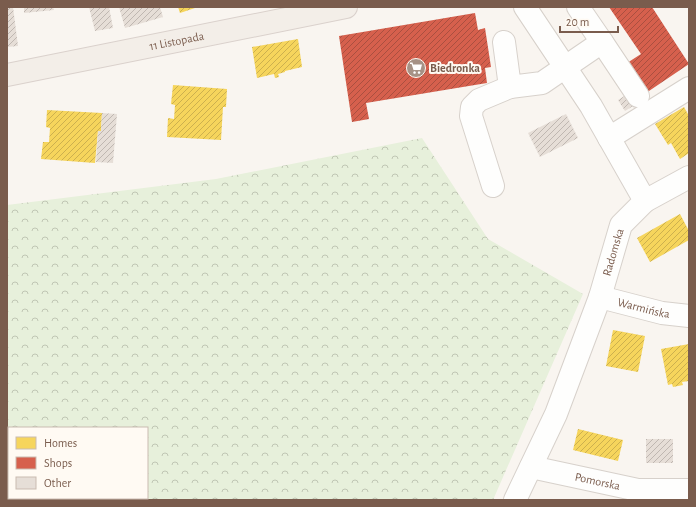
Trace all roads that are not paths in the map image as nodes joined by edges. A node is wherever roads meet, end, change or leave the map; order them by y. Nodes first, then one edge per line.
1 (346, 7) edge
2 (525, 7) edge
3 (578, 7) edge
4 (504, 42) dead end
5 (602, 42) junction
6 (566, 68) junction
7 (7, 75) edge
8 (510, 87) junction
9 (689, 88) edge
10 (638, 96) dead end
11 (609, 138) junction
12 (689, 177) edge
13 (492, 186) dead end
14 (645, 201) junction
15 (600, 297) junction
16 (689, 316) edge
17 (531, 466) junction
18 (689, 490) edge
19 (515, 500) edge

1 - 7 main road, 11 Listopada
2 - 6 street
3 - 5 street
4 - 8 street
5 - 6 street
5 - 10 street
6 - 8 street
6 - 11 street
8 - 13 street
9 - 11 street
11 - 14 street
12 - 14 street, Radomska
14 - 15 street, Radomska
15 - 16 street, Warmińska
15 - 17 street, Radomska
17 - 18 street, Pomorska
17 - 19 street, Radomska

